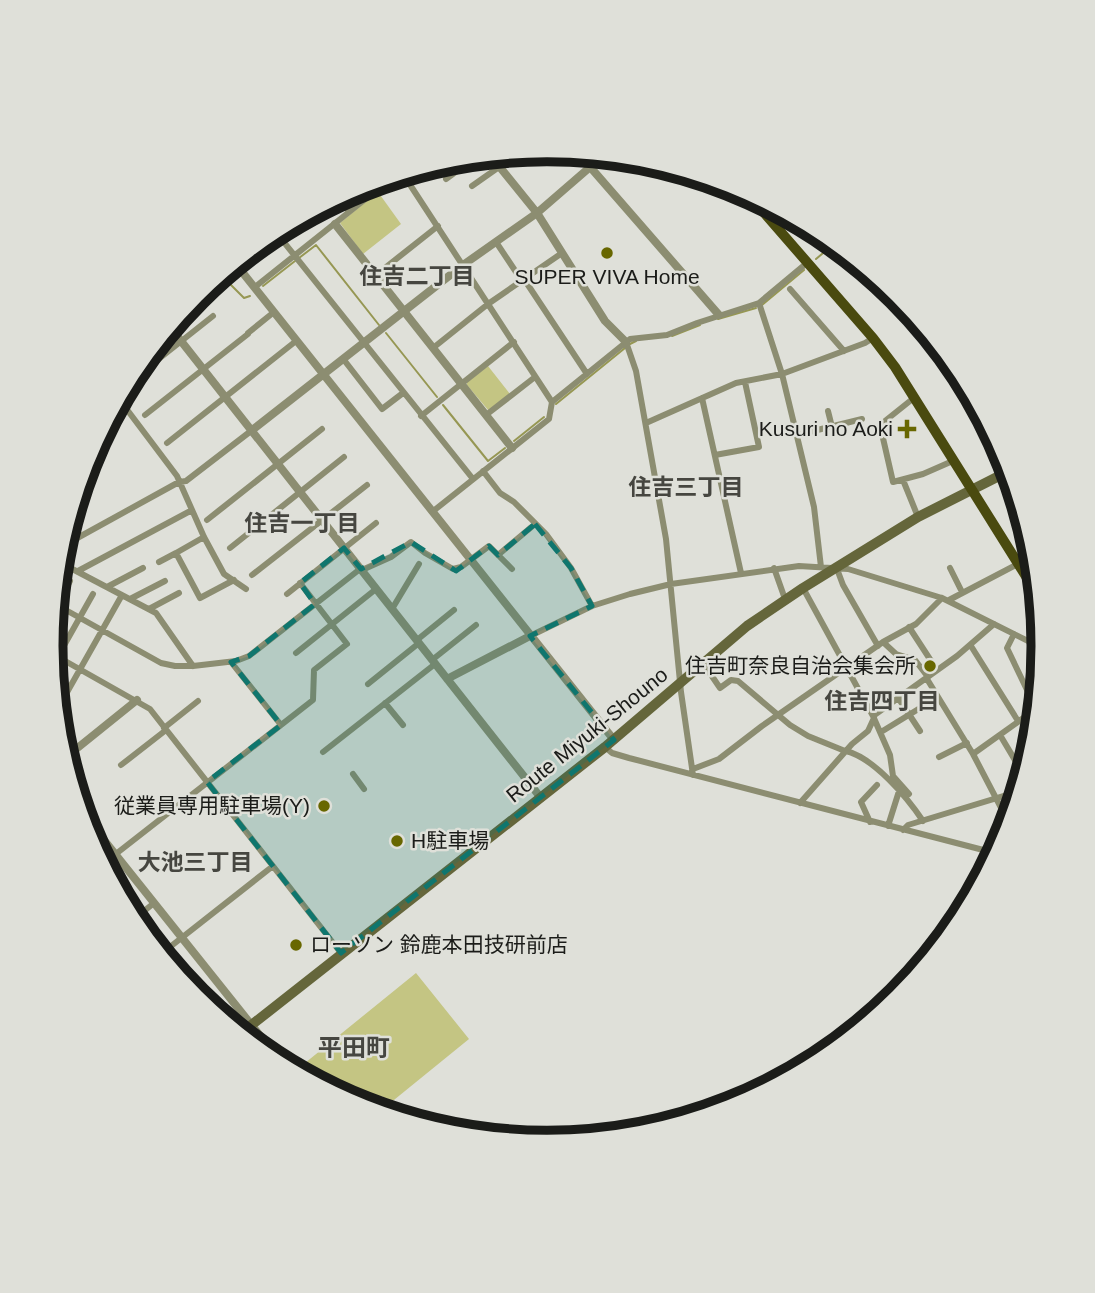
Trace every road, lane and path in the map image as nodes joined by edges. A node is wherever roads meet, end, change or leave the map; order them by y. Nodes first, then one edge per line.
1 (588, 164) edge
2 (594, 164) edge
3 (499, 167) joint
4 (591, 167) junction
5 (457, 170) edge
6 (446, 178) dead end
7 (408, 183) edge
8 (472, 187) dead end
9 (373, 195) edge
10 (345, 207) edge
11 (349, 212) junction
12 (537, 214) junction
13 (765, 214) edge
14 (335, 224) junction
15 (438, 226) junction
16 (283, 241) edge
17 (496, 242) junction
18 (562, 253) junction
19 (295, 256) junction
20 (808, 262) junction
21 (463, 265) junction
22 (241, 271) edge
23 (376, 275) junction
24 (523, 280) junction
25 (254, 287) junction
26 (790, 289) dead end
27 (759, 303) junction
28 (488, 304) junction
29 (274, 312) junction
30 (404, 312) junction
31 (719, 315) junction
32 (213, 316) dead end
33 (176, 335) edge
34 (873, 338) junction
35 (181, 341) junction
36 (296, 341) junction
37 (514, 342) junction
38 (626, 342) junction
39 (365, 344) junction
40 (433, 348) junction
41 (844, 351) junction
42 (157, 360) edge
43 (344, 360) junction
44 (203, 369) junction
45 (587, 374) junction
46 (782, 374) junction
47 (324, 375) junction
48 (535, 377) junction
49 (746, 382) junction
50 (461, 384) junction
51 (403, 393) junction
52 (225, 397) junction
53 (916, 397) junction
54 (702, 398) junction
55 (552, 402) junction
56 (126, 408) edge
57 (828, 411) dead end
58 (145, 415) dead end
59 (421, 415) junction
60 (486, 415) junction
61 (862, 419) dead end
62 (646, 423) junction
63 (832, 427) junction
64 (322, 429) dead end
65 (251, 431) junction
66 (797, 435) junction
67 (167, 443) dead end
68 (512, 447) junction
69 (715, 455) junction
70 (344, 457) dead end
71 (955, 460) junction
72 (277, 464) junction
73 (483, 471) junction
74 (1000, 475) edge
75 (473, 479) junction
76 (903, 480) junction
77 (179, 482) junction
78 (367, 485) dead end
79 (972, 489) junction
80 (300, 492) junction
81 (192, 510) junction
82 (432, 512) junction
83 (918, 517) junction
84 (207, 520) dead end
85 (322, 521) junction
86 (376, 523) dead end
87 (535, 523) junction
88 (204, 537) junction
89 (75, 539) edge
90 (230, 548) dead end
91 (344, 548) junction
92 (176, 553) junction
93 (498, 555) junction
94 (470, 560) junction
95 (1024, 561) edge
96 (159, 562) dead end
97 (419, 564) dead end
98 (1018, 564) junction
99 (70, 567) edge
100 (821, 567) junction
101 (143, 568) dead end
102 (774, 568) junction
103 (950, 568) dead end
104 (361, 569) junction
105 (512, 569) dead end
106 (835, 569) junction
107 (78, 571) junction
108 (741, 573) junction
109 (252, 575) dead end
110 (1027, 579) edge
111 (234, 580) junction
112 (70, 581) dead end
113 (165, 581) dead end
114 (300, 583) junction
115 (671, 584) junction
116 (67, 587) edge
117 (107, 587) junction
118 (803, 588) junction
119 (246, 589) dead end
120 (376, 589) junction
121 (962, 592) junction
122 (178, 593) dead end
123 (93, 594) dead end
124 (286, 594) dead end
125 (122, 595) junction
126 (130, 599) junction
127 (785, 599) junction
128 (945, 599) junction
129 (316, 604) junction
130 (592, 606) junction
131 (392, 608) junction
132 (149, 609) junction
133 (454, 610) dead end
134 (64, 611) edge
135 (80, 619) junction
136 (331, 624) junction
137 (995, 624) junction
138 (476, 625) dead end
139 (909, 627) junction
140 (102, 631) junction
141 (1014, 634) junction
142 (530, 636) junction
143 (63, 642) edge
144 (418, 642) junction
145 (1032, 643) edge
146 (881, 644) junction
147 (971, 646) junction
148 (296, 653) dead end
149 (63, 660) edge
150 (231, 662) junction
151 (434, 662) junction
152 (703, 663) junction
153 (193, 666) junction
154 (846, 668) junction
155 (81, 669) junction
156 (937, 670) junction
157 (927, 678) junction
158 (447, 679) junction
159 (680, 683) junction
160 (368, 684) dead end
161 (66, 694) edge
162 (1029, 695) edge
163 (938, 697) junction
164 (900, 698) junction
165 (137, 701) junction
166 (198, 701) dead end
167 (385, 703) junction
168 (778, 715) junction
169 (910, 716) junction
170 (1027, 716) edge
171 (874, 717) junction
172 (1018, 720) junction
173 (281, 725) junction
174 (402, 725) dead end
175 (165, 729) junction
176 (920, 731) dead end
177 (880, 732) junction
178 (1000, 735) junction
179 (614, 740) junction
180 (967, 743) junction
181 (605, 747) junction
182 (74, 751) edge
183 (845, 751) junction
184 (323, 752) dead end
185 (974, 754) junction
186 (939, 757) dead end
187 (1017, 763) edge
188 (121, 765) dead end
189 (693, 772) junction
190 (353, 774) dead end
191 (207, 782) junction
192 (877, 785) dead end
193 (900, 788) junction
194 (363, 789) dead end
195 (909, 794) dead end
196 (1008, 795) edge
197 (541, 798) junction
198 (997, 798) junction
199 (800, 803) junction
200 (1003, 810) edge
201 (923, 821) junction
202 (870, 822) junction
203 (888, 826) junction
204 (903, 830) junction
205 (103, 839) edge
206 (986, 853) edge
207 (116, 855) junction
208 (112, 858) edge
209 (273, 866) junction
210 (154, 903) junction
211 (143, 912) edge
212 (181, 938) junction
213 (169, 948) edge
214 (341, 953) junction
215 (251, 1026) junction
216 (258, 1035) edge

1 - 4 street
2 - 4 street
3 - 8 street
3 - 12 street
4 - 12 street
4 - 31 street
5 - 6 street
7 - 15 street
9 - 11 street
10 - 11 street
11 - 14 street
12 - 17 street
12 - 18 street
13 - 20 main road
14 - 19 street
14 - 23 street
15 - 21 street
15 - 23 street
16 - 19 street
17 - 21 street
17 - 24 street
18 - 24 street
18 - 38 street
19 - 25 street
19 - 39 street
20 - 27 street
20 - 34 main road
21 - 28 street
21 - 30 street
22 - 25 street
23 - 30 street
24 - 28 street
24 - 45 street
25 - 29 street
26 - 41 street
27 - 31 street
27 - 46 street
28 - 37 street
28 - 40 street
29 - 36 street
29 - 44 street
30 - 39 street
30 - 40 street
31 - 38 street
32 - 35 street
33 - 35 street
34 - 41 street
34 - 53 main road
35 - 42 street
35 - 44 street
36 - 47 street
36 - 52 street
37 - 48 street
37 - 50 street
38 - 45 street
38 - 62 street
39 - 43 street
39 - 51 street
40 - 50 street
41 - 46 street
43 - 47 street
43 - 51 street
44 - 52 street
44 - 58 street
45 - 55 street
46 - 49 street
46 - 66 street
47 - 65 street
47 - 82 street
48 - 55 street
48 - 60 street
49 - 54 street
49 - 69 street
50 - 59 street
50 - 60 street
51 - 59 street
52 - 65 street
52 - 67 street
53 - 71 main road
53 - 76 street
54 - 62 street
54 - 69 street
55 - 68 street
56 - 77 street
57 - 63 street
59 - 75 street
60 - 68 street
61 - 63 street
62 - 115 street
63 - 66 street
64 - 72 street
65 - 72 street
65 - 77 street
66 - 100 street
68 - 73 street
69 - 108 street
70 - 80 street
71 - 76 street
71 - 79 main road
72 - 80 street
72 - 84 street
73 - 75 street
73 - 87 street
74 - 79 main road, Route Miyuki-Shouno
75 - 82 street
76 - 83 street
77 - 81 street
77 - 89 street
78 - 85 street
79 - 83 main road, Route Miyuki-Shouno
79 - 98 main road
80 - 85 street
80 - 90 street
81 - 88 street
81 - 107 street
82 - 94 street
83 - 106 main road, Route Miyuki-Shouno
85 - 91 street
85 - 109 street
86 - 91 street
87 - 93 street
87 - 130 street
88 - 92 street
88 - 111 street
91 - 104 street
91 - 114 street
92 - 96 street
92 - 111 street
93 - 94 street
93 - 105 street
94 - 104 street
94 - 142 street
95 - 98 street
97 - 131 street
98 - 110 main road
98 - 121 street
99 - 107 street
100 - 102 street
100 - 106 street
101 - 117 street
102 - 108 street
102 - 127 street
103 - 121 street
104 - 120 street
104 - 129 street
106 - 118 main road, Route Miyuki-Shouno
106 - 128 street
106 - 146 street
107 - 117 street
108 - 115 street
111 - 119 street
112 - 116 street
113 - 126 street
114 - 124 street
114 - 129 street
115 - 130 street
115 - 159 street
117 - 125 street
118 - 127 main road, Route Miyuki-Shouno
118 - 154 street
120 - 131 street
120 - 136 street
121 - 128 street
122 - 132 street
123 - 135 street
125 - 126 street
125 - 140 street
126 - 132 street
127 - 152 main road, Route Miyuki-Shouno
128 - 137 street
128 - 139 street
129 - 136 street
129 - 150 street
130 - 142 street
131 - 144 street
132 - 153 street
133 - 144 street
134 - 135 street
135 - 140 street
135 - 143 street
136 - 148 street
136 - 173 street
137 - 141 street
137 - 147 street
138 - 151 street
139 - 146 street
139 - 156 street
140 - 153 street
140 - 155 street
141 - 145 street
141 - 162 street
142 - 158 street
142 - 179 street
144 - 151 street
144 - 160 street
146 - 154 street
146 - 157 street
147 - 156 street
147 - 172 street
149 - 155 street
150 - 153 street
150 - 173 street
151 - 158 street
151 - 167 street
152 - 159 main road, Route Miyuki-Shouno
152 - 168 street
154 - 168 street
154 - 171 street
155 - 161 street
155 - 165 street
156 - 157 street
157 - 163 street
157 - 164 street
158 - 197 street
159 - 179 main road, Route Miyuki-Shouno
159 - 189 street
163 - 169 street
163 - 180 street
164 - 169 street
164 - 171 street
165 - 175 street
165 - 182 street
166 - 175 street
167 - 174 street
167 - 184 street
168 - 183 street
168 - 189 street
169 - 176 street
169 - 177 street
170 - 172 street
171 - 177 street
171 - 183 street
172 - 178 street
173 - 191 street
175 - 188 street
175 - 191 street
177 - 193 street
178 - 185 street
178 - 187 street
179 - 181 main road, Route Miyuki-Shouno
180 - 185 street
180 - 186 street
181 - 189 street
181 - 197 main road, Route Miyuki-Shouno
183 - 193 street
183 - 199 street
185 - 198 street
189 - 199 street
190 - 194 street
191 - 207 street
191 - 209 street
192 - 202 street
193 - 195 street
193 - 201 street
193 - 203 street
196 - 198 street
197 - 214 main road, Route Miyuki-Shouno
198 - 200 street
198 - 201 street
199 - 202 street
201 - 204 street
202 - 203 street
203 - 204 street
204 - 206 street
205 - 207 street
207 - 208 street
207 - 210 street
209 - 212 street
209 - 214 street
210 - 211 street
210 - 212 street
212 - 213 street
212 - 215 street
214 - 215 main road, Route Miyuki-Shouno
215 - 216 street

